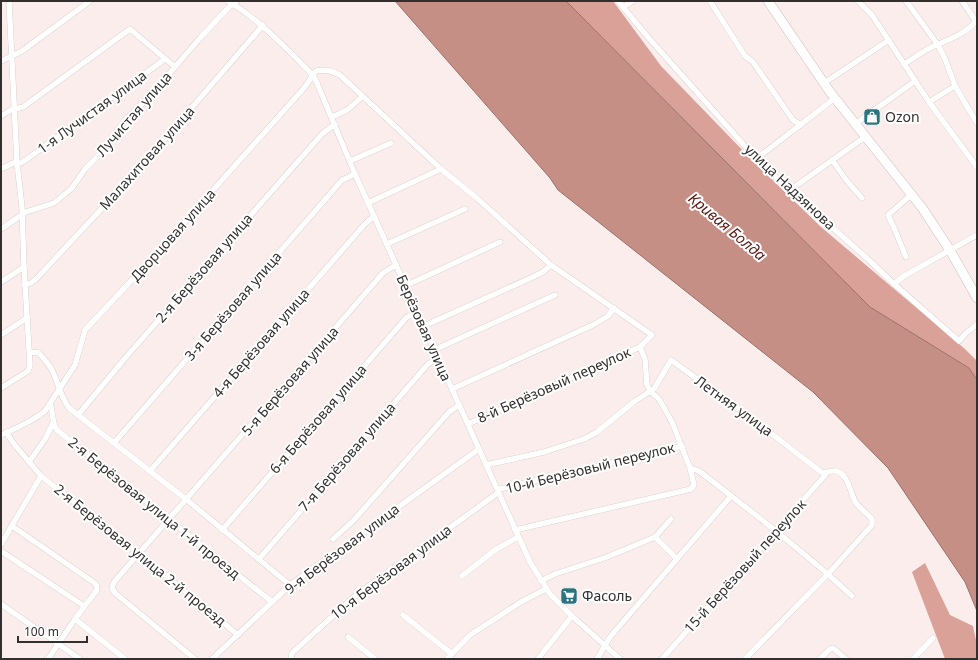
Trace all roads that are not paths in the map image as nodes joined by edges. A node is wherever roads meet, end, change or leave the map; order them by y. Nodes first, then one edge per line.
1 (9, 1) edge
2 (90, 1) edge
3 (618, 1) edge
4 (633, 1) edge
5 (710, 1) edge
6 (768, 1) edge
7 (858, 1) edge
8 (906, 1) edge
9 (962, 1) edge
10 (233, 2) edge
11 (624, 7) junction
12 (976, 22) edge
13 (263, 25) junction
14 (889, 40) junction
15 (938, 45) junction
16 (12, 55) junction
17 (165, 59) junction
18 (1, 61) edge
19 (904, 64) junction
20 (174, 68) junction
21 (312, 75) junction
22 (915, 81) junction
23 (824, 83) junction
24 (955, 86) junction
25 (362, 97) junction
26 (835, 98) junction
27 (929, 102) junction
28 (15, 109) junction
29 (1, 116) edge
30 (332, 117) junction
31 (977, 123) edge
32 (335, 124) junction
33 (855, 124) junction
34 (801, 125) junction
35 (865, 137) junction
36 (391, 143) dead end
37 (756, 159) junction
38 (832, 160) junction
39 (350, 161) junction
40 (17, 163) junction
41 (977, 167) edge
42 (1, 169) edge
43 (441, 169) junction
44 (355, 174) junction
45 (790, 190) junction
46 (911, 195) junction
47 (862, 198) dead end
48 (368, 203) junction
49 (465, 209) dead end
50 (22, 214) junction
51 (374, 216) junction
52 (1, 229) edge
53 (977, 235) edge
54 (500, 242) dead end
55 (386, 244) junction
56 (950, 250) junction
57 (906, 257) dead end
58 (396, 265) junction
59 (550, 265) junction
60 (24, 267) junction
61 (1, 282) edge
62 (894, 284) junction
63 (25, 285) junction
64 (405, 286) junction
65 (555, 295) dead end
66 (977, 298) edge
67 (614, 308) junction
68 (417, 311) junction
69 (28, 318) junction
70 (977, 324) edge
71 (424, 326) junction
72 (1, 335) edge
73 (640, 347) junction
74 (434, 350) junction
75 (30, 352) junction
76 (438, 358) junction
77 (1, 388) edge
78 (60, 389) junction
79 (452, 389) junction
80 (651, 392) junction
81 (50, 404) junction
82 (459, 405) junction
83 (78, 415) junction
84 (53, 422) junction
85 (468, 424) junction
86 (4, 434) edge
87 (114, 443) junction
88 (682, 446) junction
89 (479, 449) junction
90 (29, 462) junction
91 (486, 465) junction
92 (690, 468) junction
93 (150, 471) junction
94 (827, 473) junction
95 (41, 476) junction
96 (498, 491) junction
97 (732, 496) junction
98 (187, 500) junction
99 (671, 519) dead end
100 (170, 520) junction
101 (12, 526) junction
102 (222, 530) junction
103 (515, 530) junction
104 (776, 531) junction
105 (518, 537) junction
106 (655, 537) junction
107 (333, 539) dead end
108 (1, 544) edge
109 (1, 550) edge
110 (140, 554) junction
111 (259, 559) junction
112 (677, 559) junction
113 (828, 574) junction
114 (462, 576) dead end
115 (541, 581) junction
116 (290, 585) junction
117 (546, 589) junction
118 (852, 596) dead end
119 (272, 602) junction
120 (1, 604) edge
121 (84, 606) junction
122 (403, 615) dead end
123 (572, 616) junction
124 (75, 619) junction
125 (238, 635) junction
126 (348, 637) dead end
127 (933, 638) dead end
128 (58, 644) junction
129 (605, 646) junction
130 (452, 654) junction
131 (48, 659) edge
132 (80, 659) edge
133 (125, 659) edge
134 (195, 659) edge
135 (212, 659) edge
136 (290, 659) edge
137 (375, 659) edge
138 (447, 659) edge
139 (538, 659) edge
140 (597, 659) edge
141 (620, 659) edge
142 (662, 659) edge
143 (744, 659) edge
144 (820, 659) edge
145 (846, 659) edge
146 (912, 659) edge

1 - 16 street
2 - 16 street
3 - 11 street, улица Надзянова
4 - 11 street
5 - 34 street
6 - 23 main road
7 - 14 street
8 - 15 street
9 - 12 street
10 - 13 street, Берёзовая улица
10 - 20 street, Лучистая улица
11 - 37 street, улица Надзянова
12 - 15 street
13 - 21 street, Берёзовая улица
13 - 63 street, Малахитовая улица
14 - 19 street
14 - 23 street
15 - 19 street
15 - 24 street
16 - 18 street
16 - 28 street
17 - 20 street
17 - 28 street
17 - 40 street, 1-я Лучистая улица
19 - 22 street
20 - 50 street, Лучистая улица
21 - 25 street
21 - 30 street, Берёзовая улица
21 - 78 street, Дворцовая улица
22 - 27 street
22 - 33 street
23 - 26 main road
24 - 27 street
24 - 31 street
25 - 30 street
25 - 43 street
26 - 33 main road
26 - 34 street
27 - 41 street
28 - 29 street
28 - 40 street
30 - 32 street, Берёзовая улица
32 - 39 street, Берёзовая улица
32 - 83 street, 2-я Берёзовая улица
33 - 35 main road
34 - 37 street
35 - 38 street
35 - 46 main road
36 - 39 street
37 - 45 street, улица Надзянова
38 - 45 street
38 - 47 street
39 - 44 street, Берёзовая улица
40 - 42 street, 1-я Лучистая улица
40 - 50 street
43 - 48 street
43 - 59 street
44 - 48 street, Берёзовая улица
44 - 87 street, 3-я Берёзовая улица
45 - 62 street, улица Надзянова
46 - 56 main road
46 - 57 street
48 - 51 street, Берёзовая улица
49 - 55 street
50 - 52 street, Лучистая улица
50 - 60 street
51 - 55 street, Берёзовая улица
51 - 93 street, 4-я Берёзовая улица
53 - 56 street
54 - 64 street
55 - 58 street, Берёзовая улица
56 - 62 street
56 - 66 main road
58 - 64 street, Берёзовая улица
58 - 98 street, 5-я Берёзовая улица
59 - 67 street
59 - 71 street
60 - 61 street
60 - 63 street
62 - 70 street, улица Надзянова
63 - 69 street
64 - 68 street, Берёзовая улица
65 - 74 street
67 - 73 street
67 - 79 street
68 - 71 street, Берёзовая улица
68 - 102 street, 6-я Берёзовая улица
69 - 72 street
69 - 75 street
71 - 74 street, Берёзовая улица
73 - 80 street
73 - 85 street, 8-й Берёзовый переулок
74 - 76 street, Берёзовая улица
75 - 77 street
75 - 78 street
76 - 79 street, Берёзовая улица
76 - 111 street, 7-я Берёзовая улица
78 - 81 street, Дворцовая улица
78 - 83 street
79 - 82 street, Берёзовая улица
80 - 88 street
80 - 91 street
80 - 94 street, Летняя улица
81 - 84 street
81 - 86 street, Дворцовая улица
82 - 85 street, Берёзовая улица
82 - 107 street
83 - 87 street
84 - 90 street
84 - 100 street, 2-я Берёзовая улица 1-й проезд
85 - 89 street, Берёзовая улица
86 - 90 street, 2-я Берёзовая улица 2-й проезд
87 - 93 street
88 - 92 street
88 - 96 street, 10-й Берёзовый переулок
89 - 91 street, Берёзовая улица
89 - 116 street, 9-я Берёзовая улица
90 - 95 street, 2-я Берёзовая улица 2-й проезд
91 - 96 street, Берёзовая улица
92 - 97 street
92 - 103 street
93 - 98 street
94 - 104 street, 15-й Берёзовый переулок
94 - 113 street
95 - 101 street
95 - 110 street, 2-я Берёзовая улица 2-й проезд
96 - 103 street, Берёзовая улица
96 - 136 street, 10-я Берёзовая улица
97 - 104 street
97 - 112 street
98 - 100 street, 5-я Берёзовая улица
98 - 102 street
99 - 106 street
100 - 110 street, 5-я Берёзовая улица
100 - 119 street, 2-я Берёзовая улица 1-й проезд
101 - 108 street
101 - 121 street
102 - 111 street
103 - 105 street, Берёзовая улица
104 - 113 street
104 - 142 street, 15-й Берёзовый переулок
105 - 114 street
105 - 115 street, Берёзовая улица
106 - 112 street
106 - 115 street
109 - 121 street
110 - 125 street, 2-я Берёзовая улица 2-й проезд
110 - 134 street, 5-я Берёзовая улица
111 - 116 street
112 - 129 street
113 - 118 street
113 - 143 street
115 - 117 street, Берёзовая улица
116 - 119 street, 9-я Берёзовая улица
117 - 123 street, Берёзовая улица
117 - 130 street
119 - 125 street, 9-я Берёзовая улица
120 - 128 street
121 - 124 street
122 - 130 street
123 - 129 street, Берёзовая улица
123 - 139 street
124 - 128 street
124 - 133 street
125 - 135 street, 9-я Берёзовая улица
126 - 137 street
127 - 146 street
128 - 131 street
128 - 132 street
129 - 140 street
129 - 141 street, Берёзовая улица
130 - 138 street
144 - 145 street

